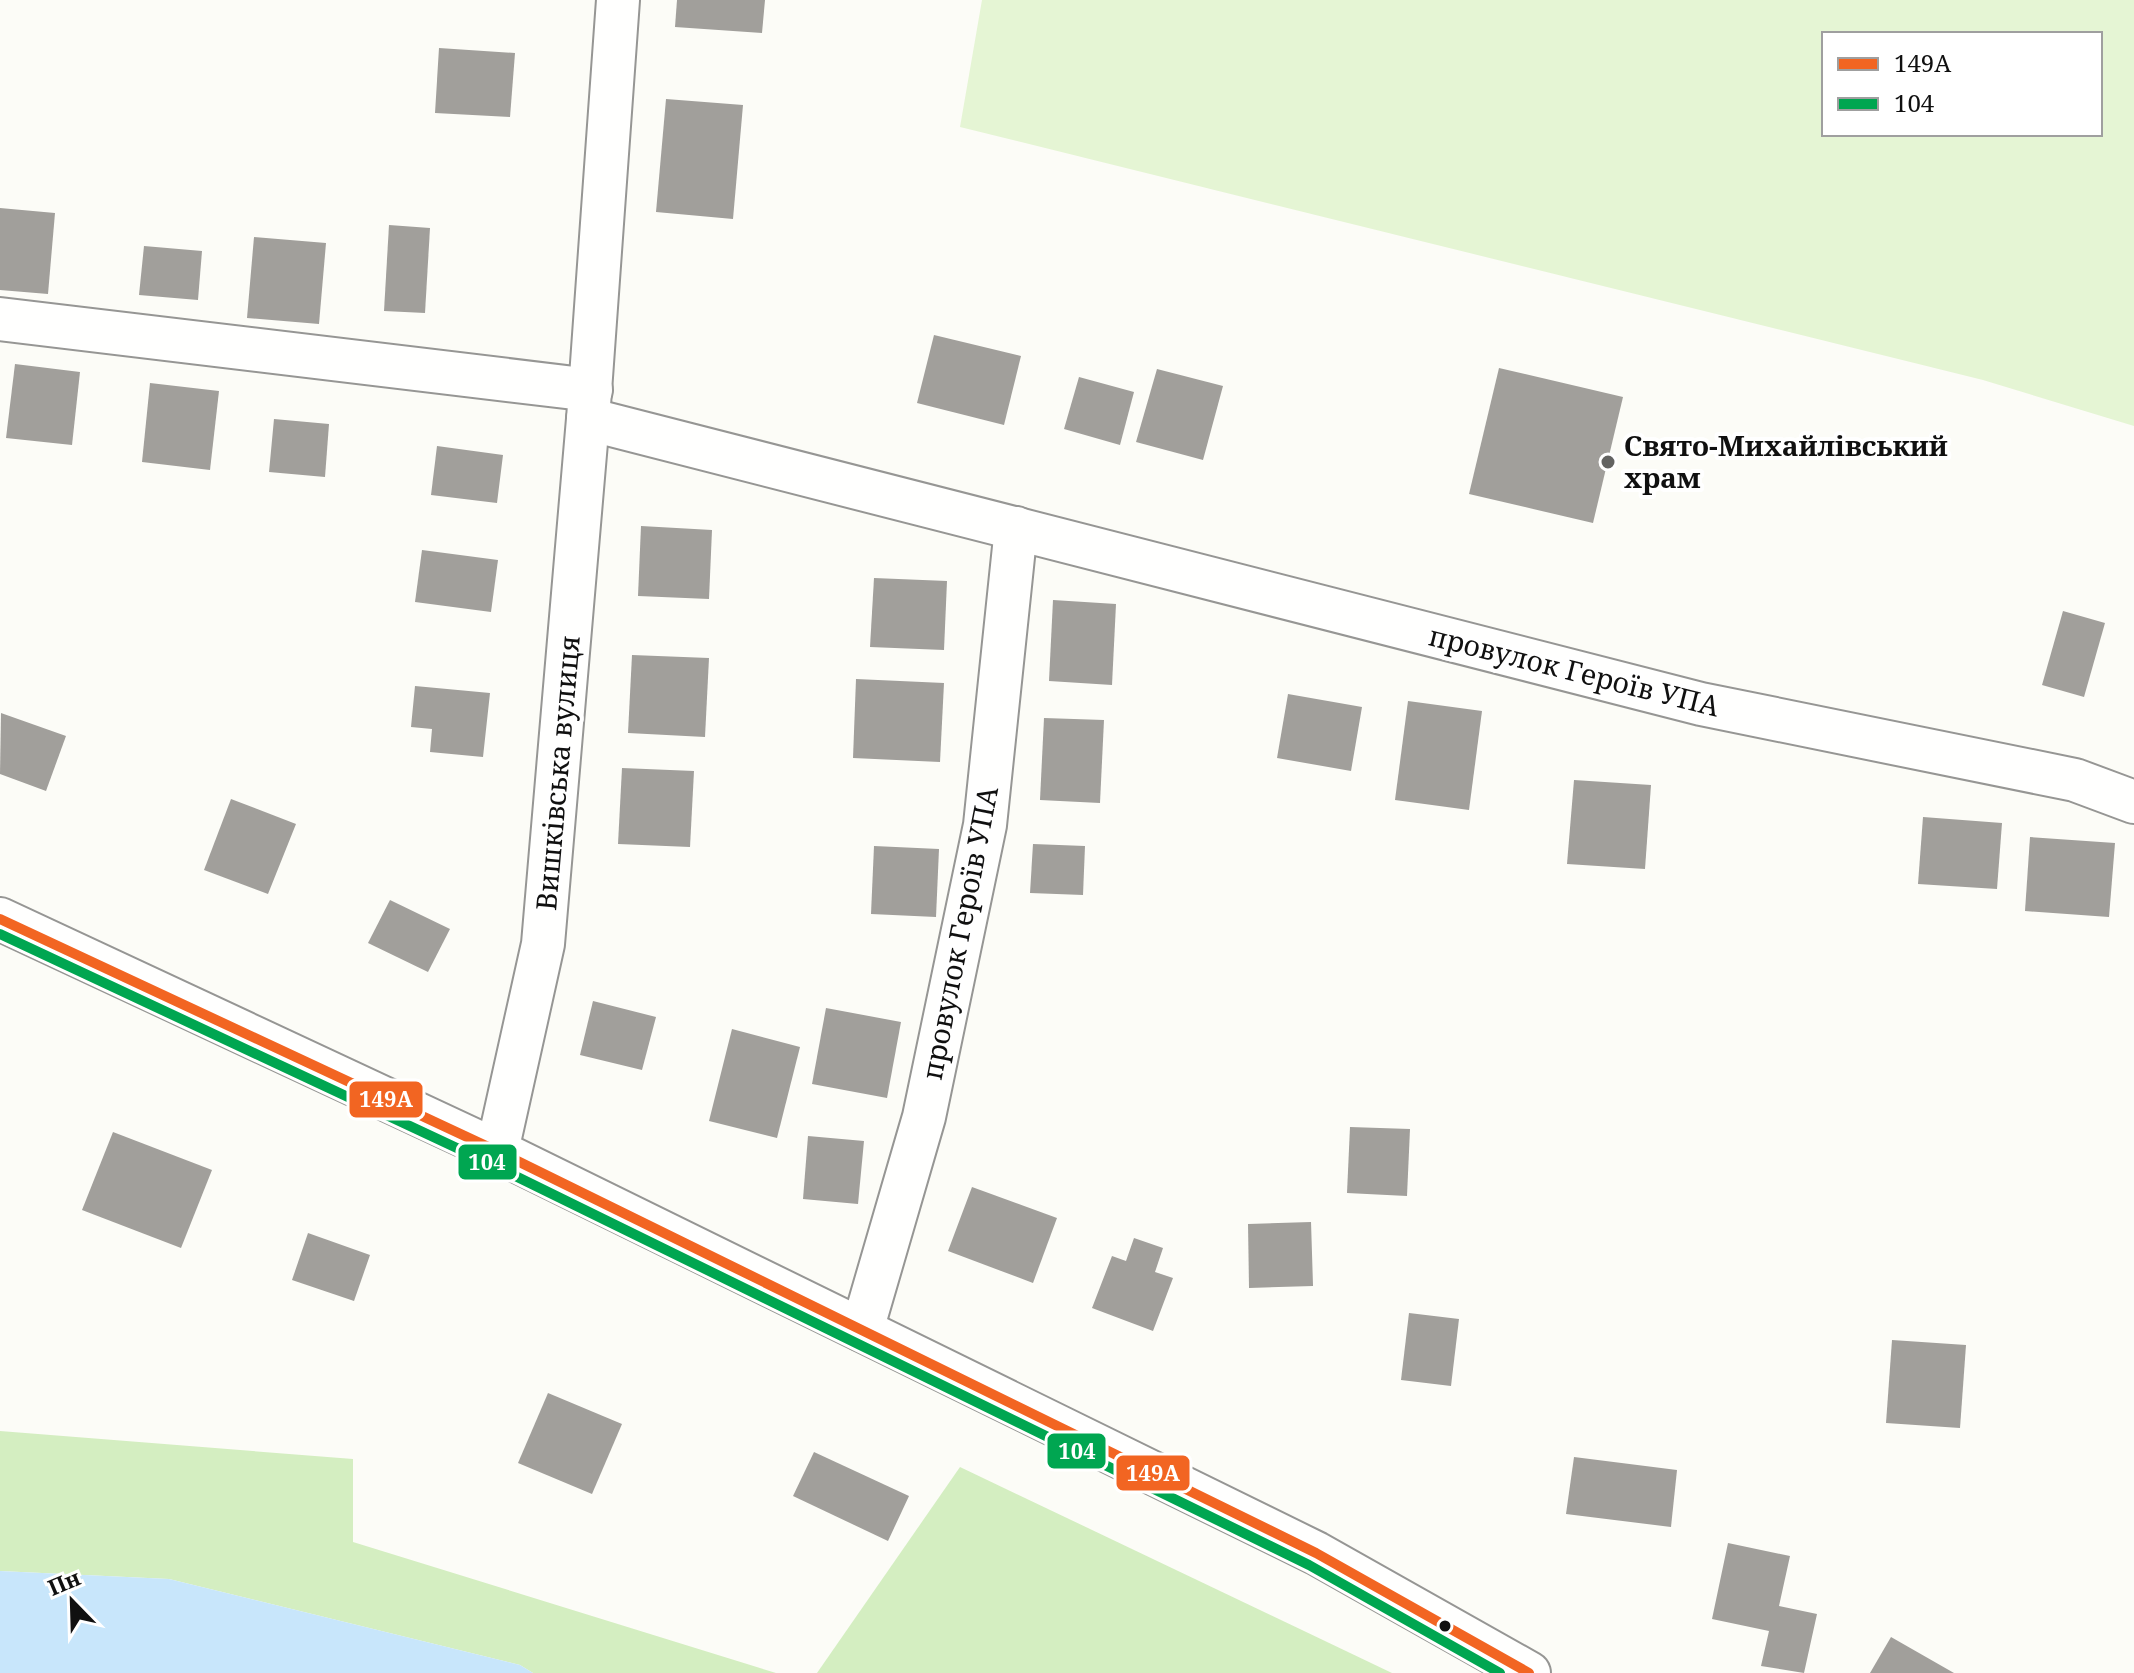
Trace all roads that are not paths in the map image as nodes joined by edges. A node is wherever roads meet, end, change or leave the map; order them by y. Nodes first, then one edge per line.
1 (618, 0) edge
2 (0, 319) edge
3 (590, 404) junction
4 (1016, 528) junction
5 (2134, 802) edge
6 (0, 919) edge
7 (497, 1151) junction
8 (862, 1330) junction
9 (1529, 1673) edge

1 - 3 street, Вишківська вулиця
2 - 3 street
3 - 4 street, провулок Героїв УПА
3 - 7 street, Вишківська вулиця
4 - 5 street, провулок Героїв УПА
4 - 8 street, провулок Героїв УПА
6 - 7 street
7 - 8 street
8 - 9 street

